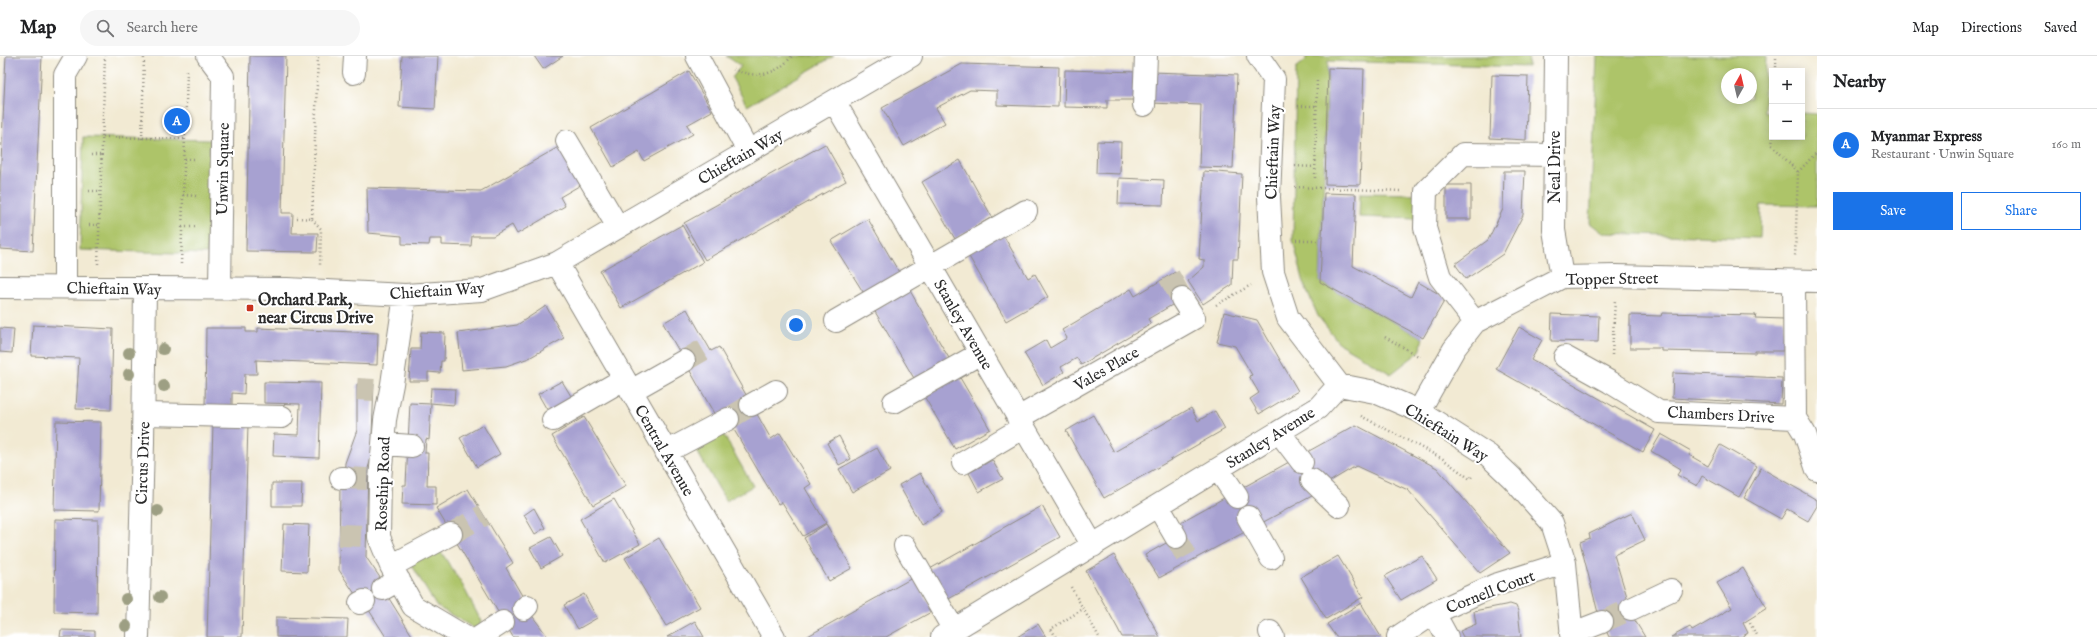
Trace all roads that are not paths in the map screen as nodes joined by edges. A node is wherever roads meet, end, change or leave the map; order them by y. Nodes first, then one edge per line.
1 (76, 56) edge
2 (208, 56) edge
3 (697, 56) edge
4 (911, 56) edge
5 (1146, 56) edge
6 (1258, 56) edge
7 (1556, 56) edge
8 (834, 101) junction
9 (1144, 105) dead end
10 (567, 142) dead end
11 (748, 151) junction
12 (1554, 155) junction
13 (1026, 210) dead end
14 (618, 227) junction
15 (557, 262) junction
16 (930, 266) junction
17 (1562, 277) junction
18 (1794, 281) junction
19 (1817, 281) edge
20 (0, 287) edge
21 (64, 287) junction
22 (145, 288) junction
23 (220, 288) junction
24 (405, 295) junction
25 (1182, 299) tunnel mouth
26 (836, 321) dead end
27 (1475, 322) junction
28 (981, 353) junction
29 (1565, 357) dead end
30 (684, 361) tunnel mouth
31 (628, 385) junction
32 (1339, 385) junction
33 (776, 391) dead end
34 (894, 402) dead end
35 (751, 405) tunnel mouth
36 (1419, 411) junction
37 (144, 414) junction
38 (282, 417) dead end
39 (1795, 418) junction
40 (728, 419) tunnel mouth
41 (553, 420) dead end
42 (1021, 423) junction
43 (1279, 432) junction
44 (384, 444) junction
45 (412, 446) dead end
46 (666, 452) junction
47 (1302, 462) dead end
48 (963, 463) dead end
49 (1218, 469) junction
50 (1817, 470) edge
51 (1312, 480) dead end
52 (1237, 497) dead end
53 (1158, 506) junction
54 (1339, 506) dead end
55 (1248, 517) dead end
56 (451, 534) tunnel mouth
57 (1176, 537) tunnel mouth
58 (905, 546) dead end
59 (1093, 546) junction
60 (1271, 558) dead end
61 (1565, 564) junction
62 (391, 578) junction
63 (1671, 590) dead end
64 (1631, 608) tunnel mouth
65 (1434, 613) junction
66 (503, 622) dead end
67 (1602, 622) tunnel mouth
68 (948, 634) edge
69 (1571, 635) edge
70 (138, 637) edge
71 (466, 637) edge
72 (480, 637) edge
73 (774, 637) edge
74 (1398, 637) edge
75 (1447, 637) edge

1 - 21 street
2 - 23 street, Unwin Square
3 - 11 street
4 - 8 street, Chieftain Way
5 - 9 street
6 - 32 street, Chieftain Way
7 - 12 street, Neal Drive
8 - 11 street, Chieftain Way
8 - 16 street, Stanley Avenue
10 - 14 street
11 - 14 street, Chieftain Way
12 - 17 street, Neal Drive
12 - 27 street
13 - 16 street
14 - 15 street, Chieftain Way
15 - 24 street, Chieftain Way
15 - 31 street, Central Avenue
16 - 26 street
16 - 28 street, Stanley Avenue
17 - 18 street, Topper Street
17 - 27 street, Topper Street
18 - 19 street, Topper Street
18 - 39 street, Chambers Drive
20 - 21 street, Chieftain Way
21 - 22 street, Chieftain Way
22 - 23 street, Chieftain Way
22 - 37 street, Circus Drive
23 - 24 street, Chieftain Way
24 - 44 street, Rosehip Road
25 - 42 street, Vales Place
27 - 36 street, Topper Street
28 - 34 street
28 - 42 street, Stanley Avenue
29 - 39 street, Chambers Drive
30 - 31 street
31 - 41 street
31 - 46 street, Central Avenue
32 - 36 street, Chieftain Way
32 - 43 street, Stanley Avenue
33 - 35 street
36 - 61 street, Chieftain Way
37 - 38 street
37 - 70 street, Circus Drive
39 - 50 street, Chambers Drive
40 - 46 street
42 - 48 street, Vales Place
42 - 59 street, Stanley Avenue
43 - 47 street
43 - 49 street, Stanley Avenue
44 - 45 street
44 - 62 street, Rosehip Road
46 - 73 street, Central Avenue
49 - 52 street
49 - 53 street, Stanley Avenue
51 - 54 street
53 - 57 street
53 - 59 street, Stanley Avenue
55 - 60 street
56 - 62 street
58 - 68 street
59 - 68 street, Stanley Avenue
61 - 65 street, Cornell Court
61 - 69 street, Chieftain Way
62 - 71 street, Rosehip Road
63 - 64 street
65 - 74 street, Cornell Court
65 - 75 street
66 - 72 street
67 - 69 street

